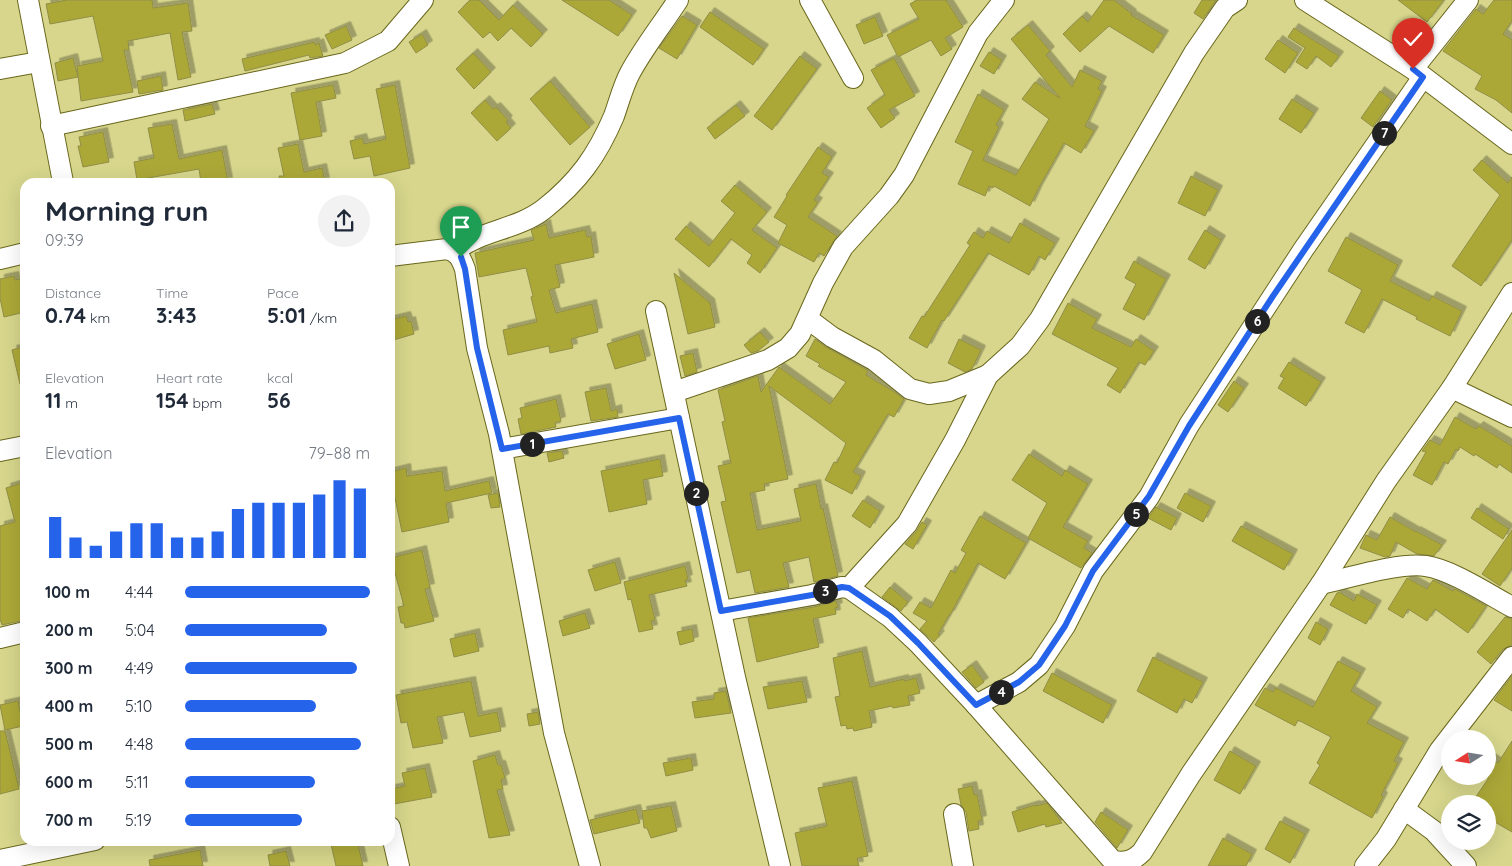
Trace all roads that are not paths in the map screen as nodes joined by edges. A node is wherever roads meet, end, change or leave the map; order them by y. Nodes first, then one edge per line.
1 (28, 0) edge
2 (678, 0) edge
3 (810, 0) edge
4 (1004, 0) edge
5 (1304, 0) edge
6 (1468, 0) edge
7 (418, 2) edge
8 (1229, 3) edge
9 (39, 62) junction
10 (0, 69) edge
11 (1418, 73) junction
12 (853, 78) dead end
13 (51, 126) junction
14 (1512, 144) edge
15 (61, 178) edge
16 (455, 251) junction
17 (20, 254) edge
18 (395, 255) edge
19 (0, 259) edge
20 (1512, 293) edge
21 (656, 311) dead end
22 (808, 319) junction
23 (988, 375) junction
24 (1452, 388) junction
25 (674, 392) junction
26 (1512, 416) edge
27 (679, 418) junction
28 (20, 447) edge
29 (502, 449) junction
30 (0, 451) edge
31 (1321, 584) junction
32 (849, 588) junction
33 (1512, 607) edge
34 (721, 611) junction
35 (20, 633) edge
36 (0, 638) edge
37 (1512, 657) edge
38 (976, 705) junction
39 (1404, 809) junction
40 (954, 814) dead end
41 (67, 846) edge
42 (394, 846) edge
43 (0, 860) edge
44 (399, 866) edge
45 (590, 866) edge
46 (780, 866) edge
47 (963, 866) edge
48 (1365, 866) edge
49 (1466, 866) edge

1 - 9 street
2 - 16 street
3 - 12 street
4 - 22 street
5 - 11 street
6 - 11 street
7 - 13 street
8 - 23 street
9 - 10 street
9 - 13 street
11 - 14 street
11 - 38 street
13 - 15 street
16 - 18 street
16 - 29 street
17 - 19 street
20 - 24 street
21 - 25 street
22 - 23 street
22 - 25 street
23 - 32 street
24 - 26 street
24 - 31 street
25 - 27 street
27 - 29 street
27 - 34 street
28 - 30 street
29 - 45 street
31 - 33 street
31 - 38 street
32 - 34 street
32 - 38 street
34 - 46 street
35 - 36 street
37 - 39 street
39 - 48 street
39 - 49 street
40 - 47 street
41 - 43 street
42 - 44 street

